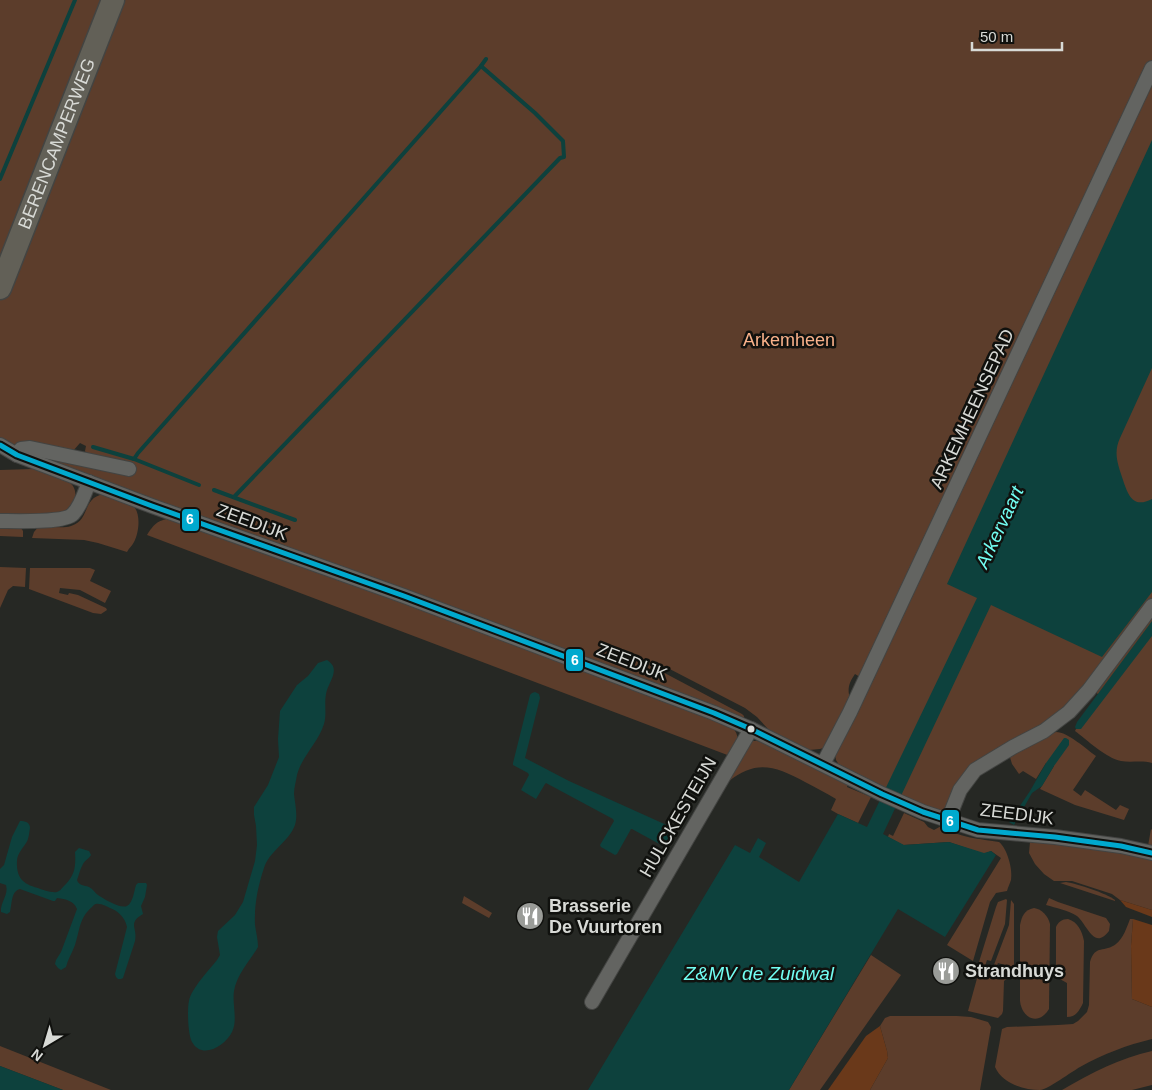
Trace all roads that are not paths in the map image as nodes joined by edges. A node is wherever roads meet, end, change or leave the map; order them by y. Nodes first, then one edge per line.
1 (112, 0) edge
2 (1152, 68) edge
3 (0, 288) edge
4 (0, 444) edge
5 (0, 453) edge
6 (17, 455) junction
7 (128, 469) dead end
8 (89, 482) junction
9 (0, 521) edge
10 (1152, 606) edge
11 (751, 729) junction
12 (823, 764) junction
13 (948, 820) junction
14 (1152, 853) edge
15 (592, 1002) dead end

1 - 3 main road, BERENCAMPERWEG
2 - 12 street, ARKEMHEENSEPAD
4 - 6 street, ZEEDIJK
5 - 6 street, ZEEDIJK
6 - 7 street, ZEEDIJK
6 - 8 street, ZEEDIJK
8 - 9 street
8 - 11 street, ZEEDIJK
10 - 13 street
11 - 12 street, ZEEDIJK
11 - 15 street, HULCKESTEIJN
12 - 13 street, ZEEDIJK
13 - 14 street, ZEEDIJK

